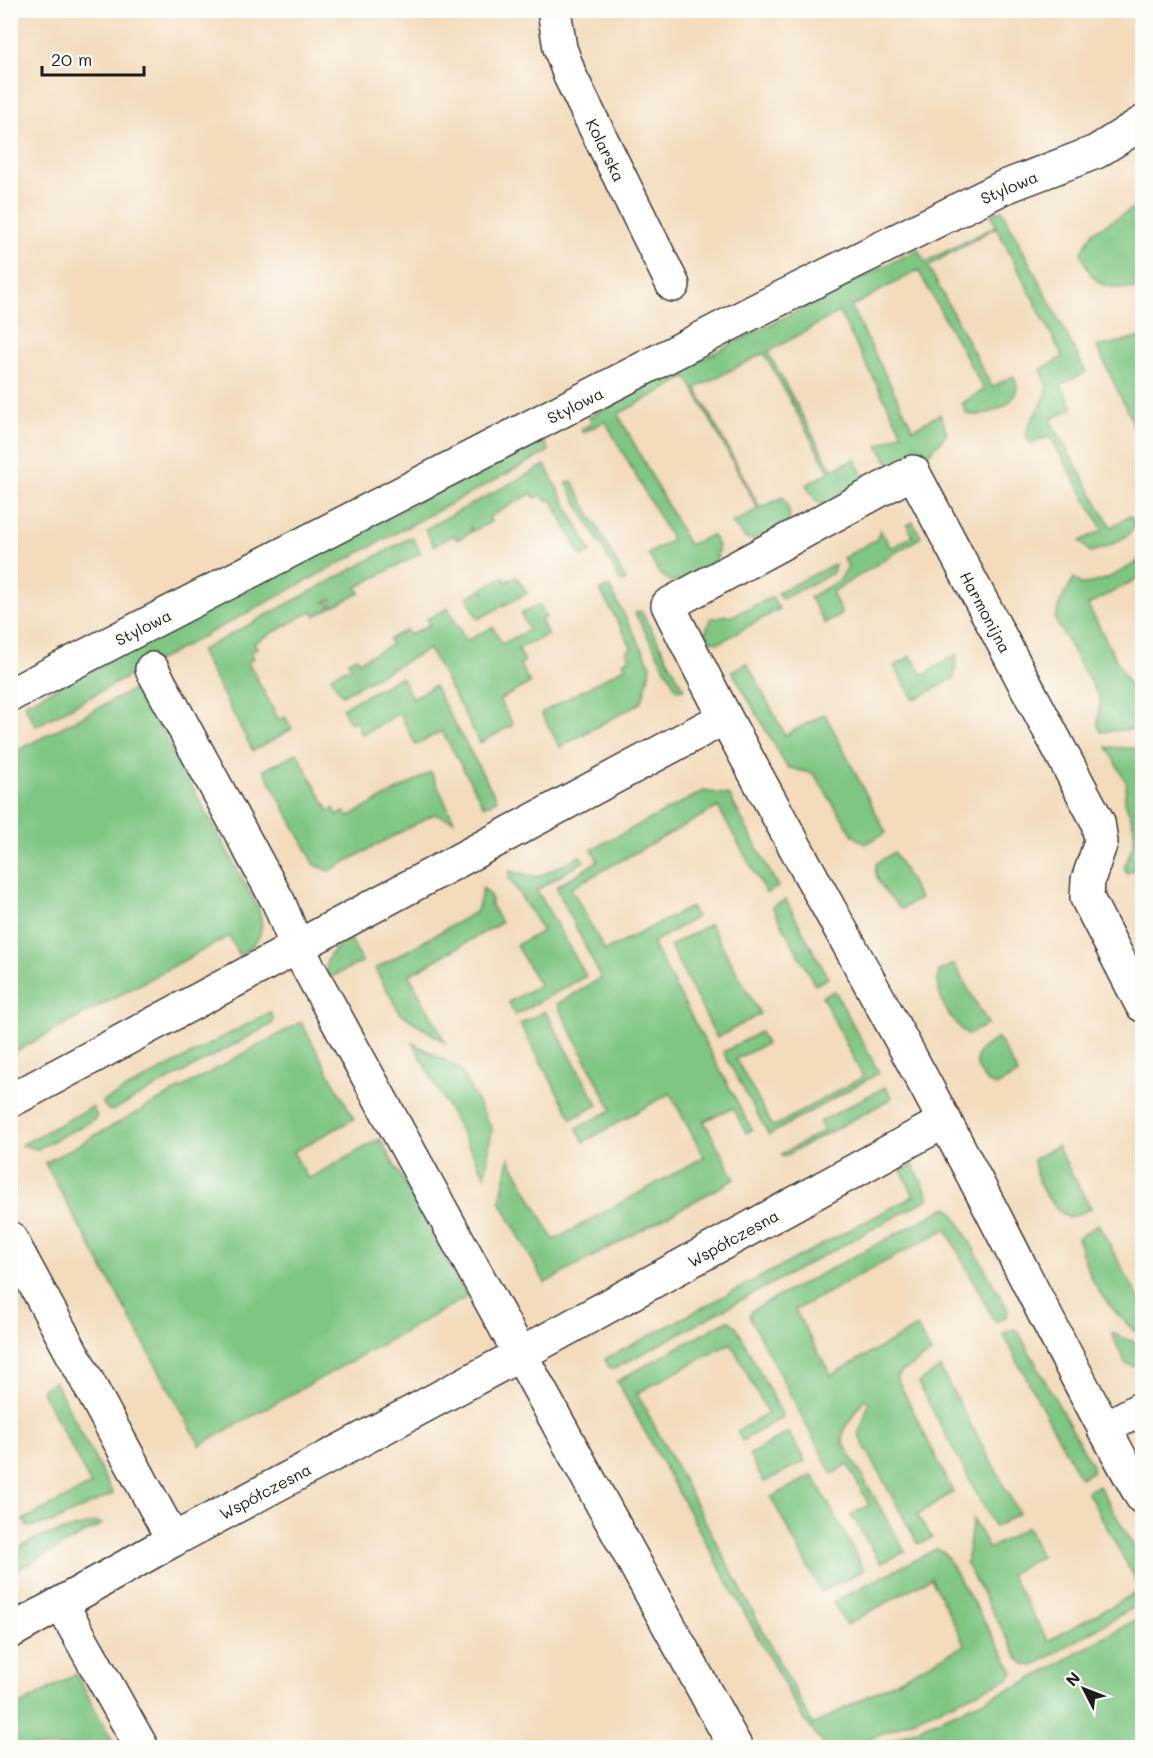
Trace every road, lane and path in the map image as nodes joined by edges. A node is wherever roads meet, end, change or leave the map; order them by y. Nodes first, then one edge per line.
1 (554, 10) edge
2 (1143, 123) edge
3 (673, 285) dead end
4 (152, 669) dead end
5 (10, 695) edge
6 (724, 718) junction
7 (297, 947) junction
8 (1143, 1005) edge
9 (10, 1101) edge
10 (945, 1121) junction
11 (10, 1238) edge
12 (521, 1354) junction
13 (1143, 1408) edge
14 (1104, 1429) junction
15 (1143, 1497) edge
16 (173, 1540) junction
17 (62, 1605) junction
18 (10, 1632) edge
19 (142, 1748) edge
20 (736, 1748) edge

1 - 3 street, Kolarska
2 - 5 street, Stylowa
4 - 7 street
6 - 7 street
6 - 8 street, Harmonijna
6 - 10 street
7 - 9 street
7 - 12 street
10 - 12 street, Współczesna
10 - 14 street
11 - 16 street
12 - 16 street, Współczesna
12 - 20 street
13 - 14 street
14 - 15 street
16 - 17 street, Współczesna
17 - 18 street, Współczesna
17 - 19 street

